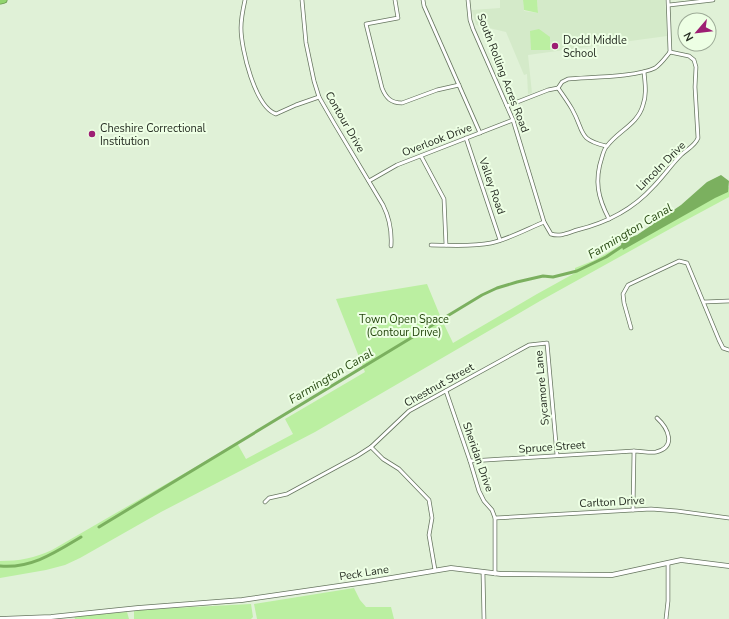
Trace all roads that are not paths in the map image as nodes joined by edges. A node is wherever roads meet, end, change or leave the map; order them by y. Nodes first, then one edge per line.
1 (4, 0) edge
2 (245, 0) edge
3 (302, 0) edge
4 (395, 0) edge
5 (423, 0) edge
6 (468, 0) edge
7 (668, 0) edge
8 (713, 0) edge
9 (0, 1) edge
10 (669, 5) junction
11 (670, 52) junction
12 (644, 72) junction
13 (459, 85) junction
14 (558, 88) junction
15 (320, 97) junction
16 (507, 106) junction
17 (513, 120) junction
18 (480, 133) junction
19 (466, 138) junction
20 (606, 146) junction
21 (421, 156) junction
22 (369, 181) junction
23 (609, 219) junction
24 (544, 222) junction
25 (500, 240) junction
26 (446, 245) junction
27 (391, 246) dead end
28 (431, 246) dead end
29 (729, 301) edge
30 (704, 302) junction
31 (631, 328) dead end
32 (546, 343) joint
33 (729, 350) edge
34 (446, 391) junction
35 (657, 418) dead end
36 (371, 447) junction
37 (634, 451) junction
38 (556, 455) junction
39 (470, 461) junction
40 (265, 502) dead end
41 (633, 510) junction
42 (495, 518) junction
43 (729, 518) edge
44 (668, 563) junction
45 (729, 566) edge
46 (435, 570) junction
47 (484, 573) junction
48 (495, 574) junction
49 (0, 619) edge
50 (484, 619) edge
51 (666, 619) edge

1 - 9 highway
2 - 15 street
3 - 15 street, Contour Drive
4 - 13 street
5 - 13 street
6 - 16 street, South Rolling Acres Road
7 - 10 street
8 - 10 street
10 - 11 street
11 - 12 street
11 - 23 street, Lincoln Drive
12 - 14 street
12 - 20 street
13 - 18 street
14 - 16 street
14 - 20 street
15 - 22 street, Contour Drive
16 - 17 street, South Rolling Acres Road
17 - 18 street, Overlook Drive
17 - 24 street, South Rolling Acres Road
18 - 19 street, Overlook Drive
19 - 21 street, Overlook Drive
19 - 25 street, Valley Road
20 - 23 street
21 - 22 street, Overlook Drive
21 - 26 street
22 - 27 street, Contour Drive
23 - 24 street, Lincoln Drive
24 - 25 street
25 - 26 street
26 - 28 street
29 - 30 street
30 - 31 street
30 - 33 street
32 - 34 street, Chestnut Street
32 - 38 street, Sycamore Lane
34 - 36 street, Chestnut Street
34 - 39 street, Sheridan Drive
35 - 37 street, Spruce Street
36 - 40 street, Chestnut Street
36 - 46 street
37 - 38 street, Spruce Street
37 - 41 street
38 - 39 street, Spruce Street
39 - 42 street, Sheridan Drive
41 - 42 street, Carlton Drive
41 - 43 street, Carlton Drive
42 - 48 street
44 - 45 street, Peck Lane
44 - 48 street, Peck Lane
44 - 51 street
46 - 47 street, Peck Lane
46 - 49 street, Peck Lane
47 - 48 street, Peck Lane
47 - 50 street

